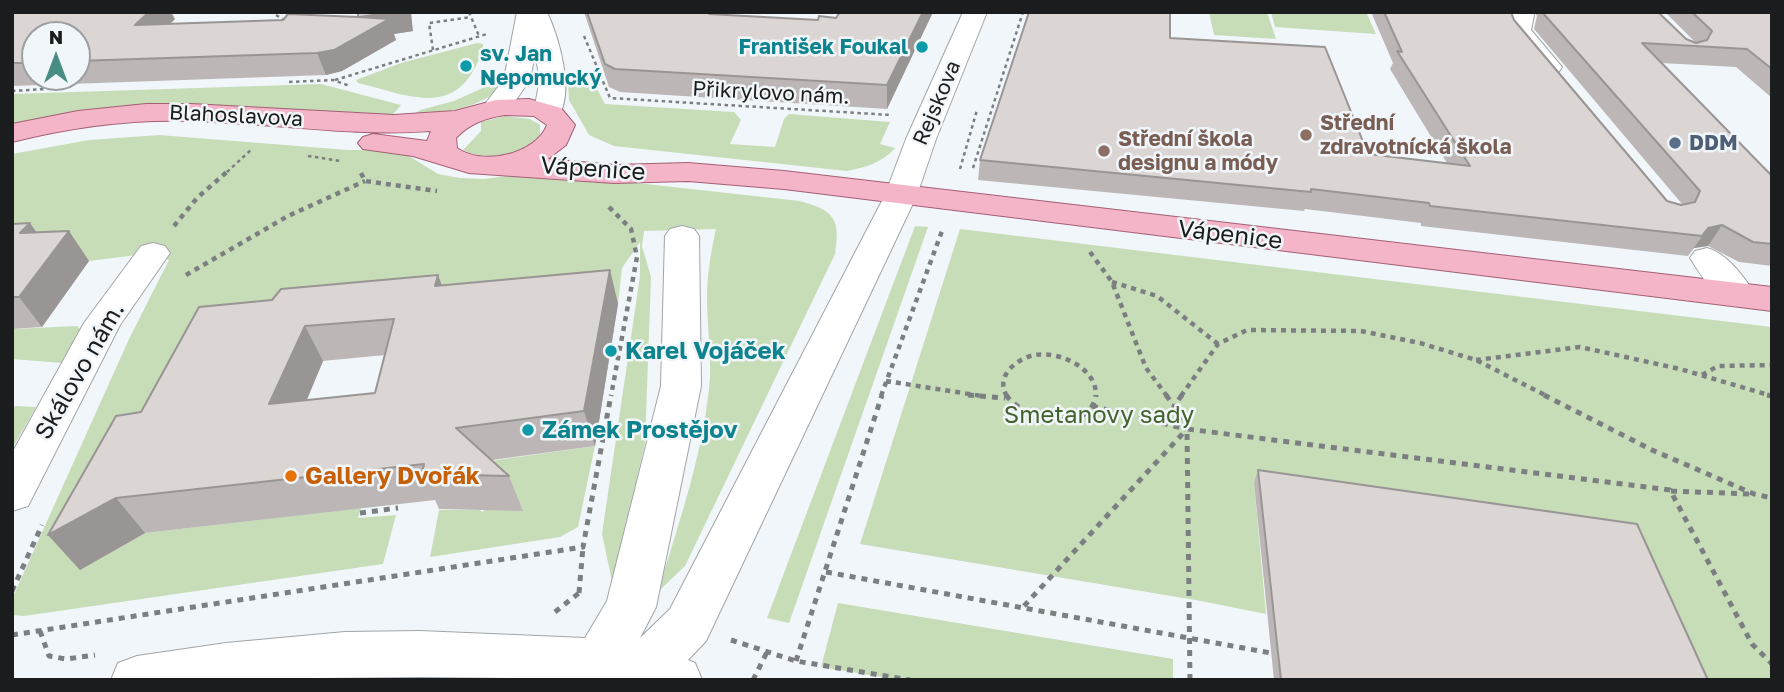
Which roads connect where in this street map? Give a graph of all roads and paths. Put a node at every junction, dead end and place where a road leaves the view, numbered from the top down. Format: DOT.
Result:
graph roads {
  1 [pos="529,12"];
  2 [pos="535,12"];
  3 [pos="975,12"];
  4 [pos="1023,12"];
  5 [pos="1520,12"];
  6 [pos="470,14"];
  7 [pos="276,15"];
  8 [pos="293,25"];
  9 [pos="583,32"];
  10 [pos="495,33"];
  11 [pos="479,36"];
  12 [pos="1005,43"];
  13 [pos="1013,44"];
  14 [pos="1021,45"];
  15 [pos="433,50"];
  16 [pos="333,80"];
  17 [pos="1563,84"];
  18 [pos="496,108"];
  19 [pos="930,117"];
  20 [pos="461,119"];
  21 [pos="555,121"];
  22 [pos="12,133"];
  23 [pos="12,144"];
  24 [pos="242,147"];
  25 [pos="253,149"];
  26 [pos="445,155"];
  27 [pos="305,156"];
  28 [pos="344,161"];
  29 [pos="356,163"];
  30 [pos="499,164"];
  31 [pos="688,173"];
  32 [pos="971,173"];
  33 [pos="365,181"];
  34 [pos="447,192"];
  35 [pos="901,195"];
  36 [pos="598,205"];
  37 [pos="945,223"];
  38 [pos="682,236"];
  39 [pos="1089,248"];
  40 [pos="153,253"];
  41 [pos="1707,258"];
  42 [pos="182,278"];
  43 [pos="1112,282"];
  44 [pos="1737,295"];
  45 [pos="1772,299"];
  46 [pos="1218,344"];
  47 [pos="1476,360"];
  48 [pos="1772,365"];
  49 [pos="1701,376"];
  50 [pos="886,381"];
  51 [pos="1772,396"];
  52 [pos="1006,398"];
  53 [pos="1093,406"];
  54 [pos="1174,406"];
  55 [pos="1187,429"];
  56 [pos="1670,491"];
  57 [pos="12,494"];
  58 [pos="1754,494"];
  59 [pos="1772,498"];
  60 [pos="398,508"];
  61 [pos="360,513"];
  62 [pos="825,572"];
  63 [pos="1024,606"];
  64 [pos="12,635"];
  65 [pos="1189,638"];
  66 [pos="767,652"];
  67 [pos="1271,653"];
  68 [pos="1772,664"];
  69 [pos="637,673"];
  70 [pos="137,680"];
  71 [pos="753,680"];
  72 [pos="911,680"];
  73 [pos="1190,680"];
  1 -- 18 [label="street"];
  2 -- 21 [label="street"];
  3 -- 19 [label="street, Rejskova"];
  4 -- 13 [label="path"];
  5 -- 17 [label="street"];
  6 -- 11 [label="path"];
  6 -- 15 [label="path"];
  7 -- 8 [label="path"];
  9 -- 19 [label="path, Přikrylovo nám."];
  10 -- 11 [label="path"];
  11 -- 15 [label="path"];
  12 -- 13 [label="path"];
  13 -- 14 [label="path"];
  13 -- 32 [label="path"];
  15 -- 16 [label="path"];
  18 -- 20 [label="main road, Blahoslavova"];
  18 -- 21 [label="main road, Blahoslavova"];
  19 -- 35 [label="street, Rejskova"];
  20 -- 22 [label="main road, Blahoslavova"];
  20 -- 26 [label="main road"];
  21 -- 30 [label="main road"];
  21 -- 31 [label="main road, Vápenice"];
  23 -- 26 [label="main road, Blahoslavova"];
  24 -- 25 [label="path"];
  26 -- 30 [label="main road, Blahoslavova"];
  27 -- 28 [label="path"];
  29 -- 33 [label="path"];
  30 -- 31 [label="main road, Vápenice"];
  31 -- 35 [label="main road, Vápenice"];
  33 -- 34 [label="path"];
  33 -- 42 [label="path"];
  35 -- 44 [label="main road, Vápenice"];
  35 -- 69 [label="street, Rejskova"];
  36 -- 64 [label="path"];
  37 -- 50 [label="path"];
  38 -- 69 [label="street"];
  39 -- 43 [label="path"];
  40 -- 57 [label="street, Skálovo nám."];
  41 -- 44 [label="street"];
  43 -- 46 [label="path"];
  43 -- 54 [label="path"];
  44 -- 45 [label="main road, Vápenice"];
  46 -- 47 [label="path"];
  46 -- 54 [label="path"];
  47 -- 49 [label="path"];
  47 -- 58 [label="path"];
  48 -- 49 [label="path"];
  49 -- 51 [label="path"];
  50 -- 52 [label="path"];
  50 -- 62 [label="path"];
  52 -- 53 [label="path"];
  52 -- 53 [label="path"];
  53 -- 55 [label="path"];
  54 -- 55 [label="path"];
  55 -- 56 [label="path"];
  55 -- 63 [label="path"];
  55 -- 65 [label="path"];
  56 -- 58 [label="path"];
  56 -- 68 [label="path"];
  58 -- 59 [label="path"];
  60 -- 61 [label="path"];
  62 -- 63 [label="path"];
  62 -- 72 [label="path"];
  63 -- 65 [label="path"];
  65 -- 67 [label="path"];
  65 -- 73 [label="path"];
  66 -- 71 [label="path"];
  69 -- 70 [label="street"];
}
